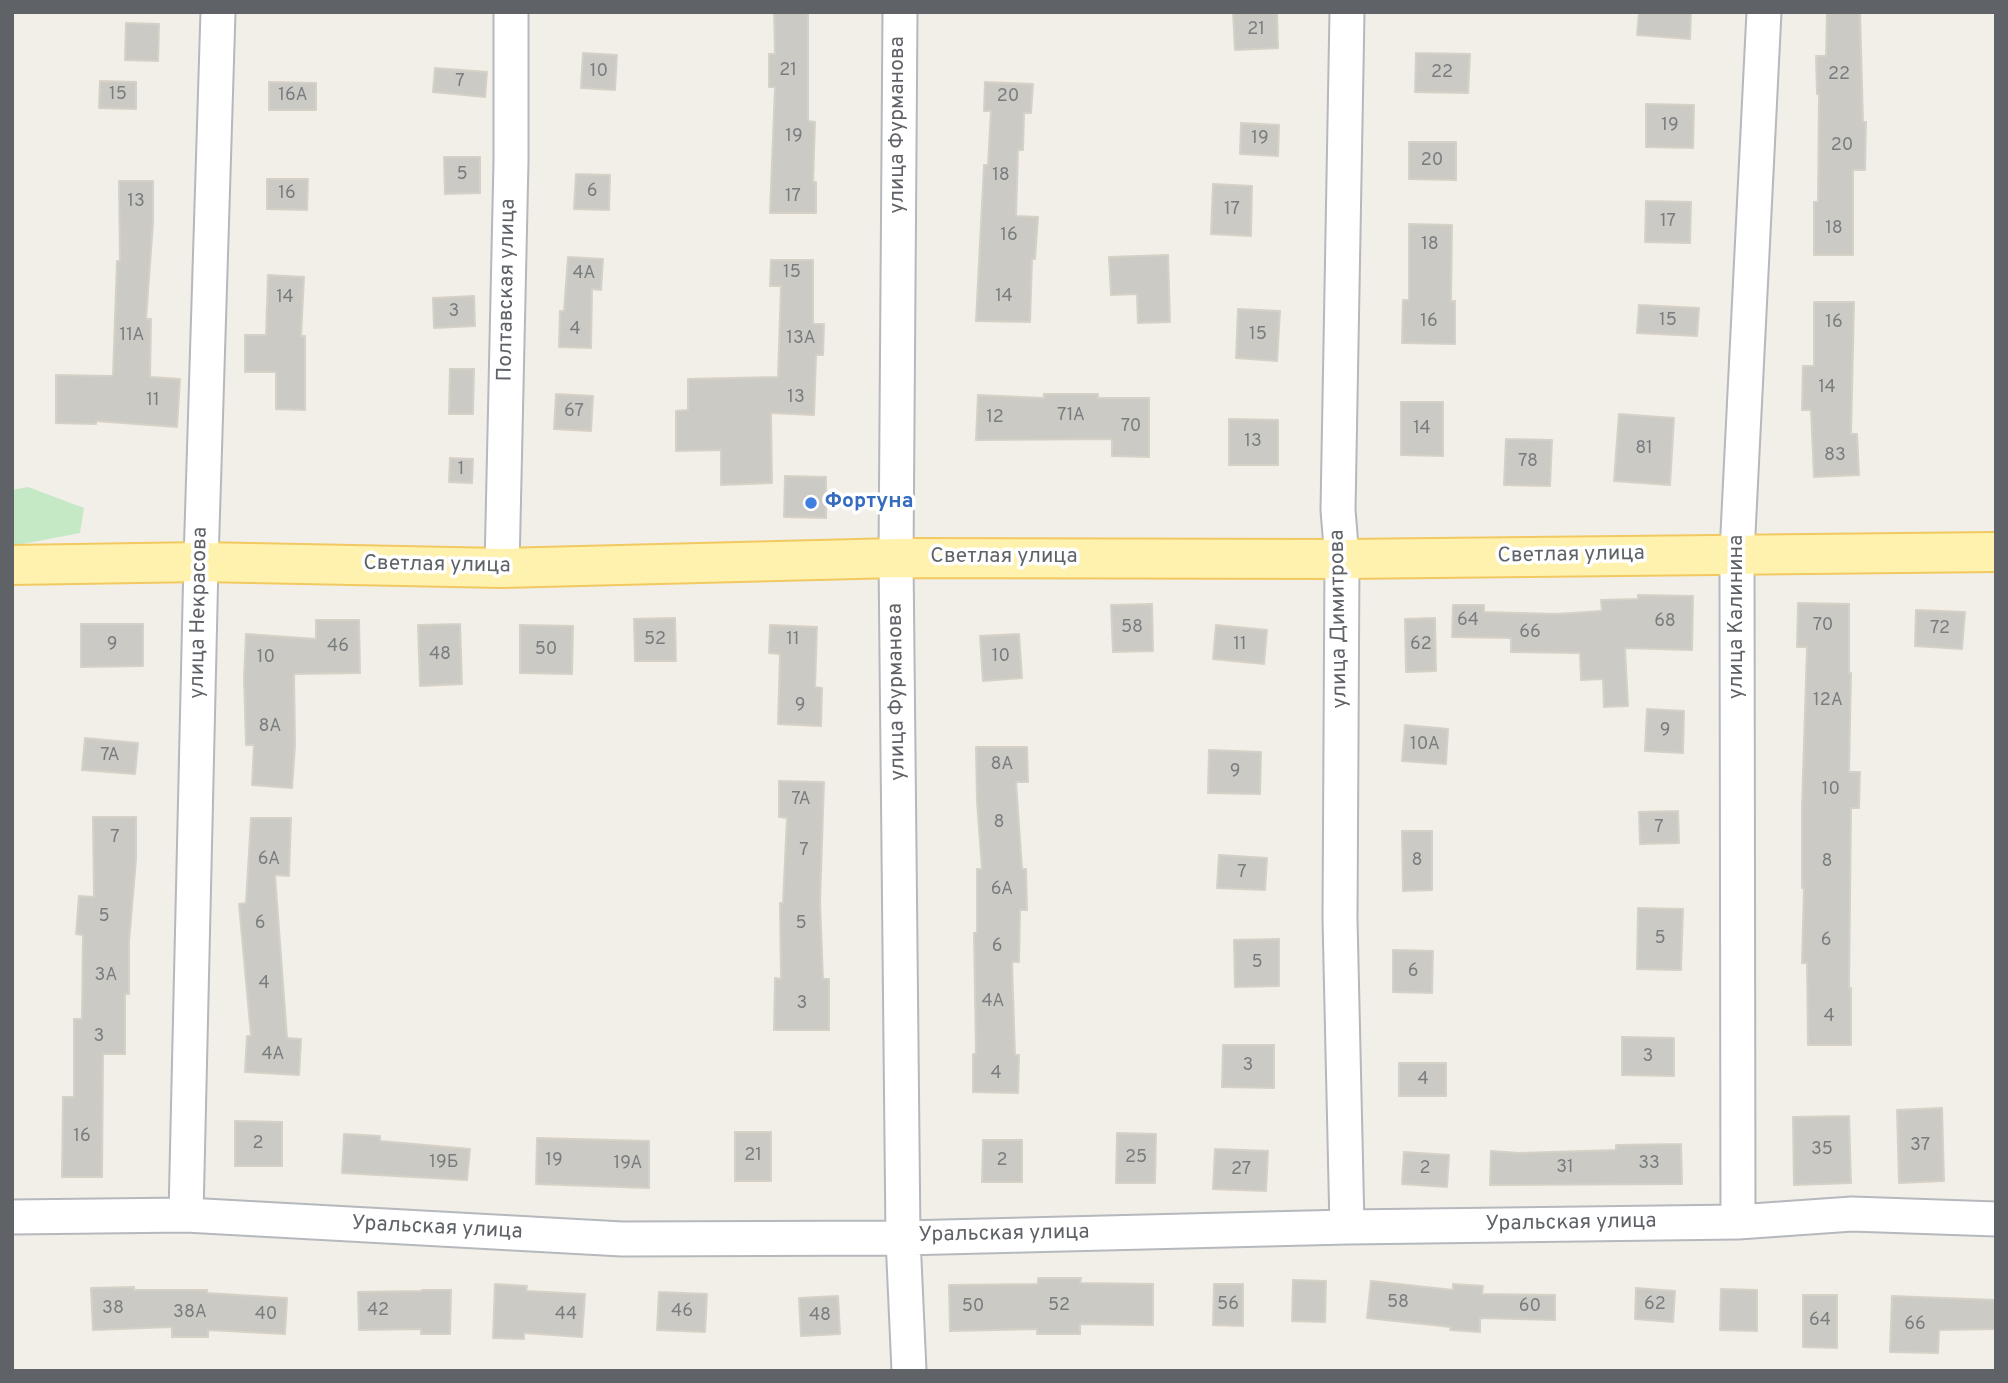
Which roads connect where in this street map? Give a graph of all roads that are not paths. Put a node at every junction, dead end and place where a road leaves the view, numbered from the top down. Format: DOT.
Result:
graph roads {
  1 [pos="218,12"];
  2 [pos="511,12"];
  3 [pos="900,12"];
  4 [pos="1347,12"];
  5 [pos="1764,12"];
  6 [pos="1996,552"];
  7 [pos="1737,553"];
  8 [pos="896,558"];
  9 [pos="1342,559"];
  10 [pos="201,562"];
  11 [pos="12,565"];
  12 [pos="502,568"];
  13 [pos="186,1215"];
  14 [pos="12,1217"];
  15 [pos="1996,1219"];
  16 [pos="1738,1222"];
  17 [pos="1347,1227"];
  18 [pos="903,1238"];
  19 [pos="909,1371"];
  1 -- 10 [label="street, улица Некрасова"];
  2 -- 12 [label="street, Полтавская улица"];
  3 -- 8 [label="street, улица Фурманова"];
  4 -- 9 [label="street, улица Димитрова"];
  5 -- 7 [label="street, улица Калинина"];
  6 -- 7 [label="main road, Светлая улица"];
  7 -- 9 [label="main road, Светлая улица"];
  7 -- 16 [label="street, улица Калинина"];
  8 -- 9 [label="main road, Светлая улица"];
  8 -- 12 [label="main road, Светлая улица"];
  8 -- 18 [label="street, улица Фурманова"];
  9 -- 17 [label="street, улица Димитрова"];
  10 -- 11 [label="main road, Светлая улица"];
  10 -- 12 [label="main road, Светлая улица"];
  10 -- 13 [label="street, улица Некрасова"];
  13 -- 14 [label="street, Уральская улица"];
  13 -- 18 [label="street, Уральская улица"];
  15 -- 16 [label="street, Уральская улица"];
  16 -- 17 [label="street, Уральская улица"];
  17 -- 18 [label="street, Уральская улица"];
  18 -- 19 [label="street, улица Фурманова"];
}
